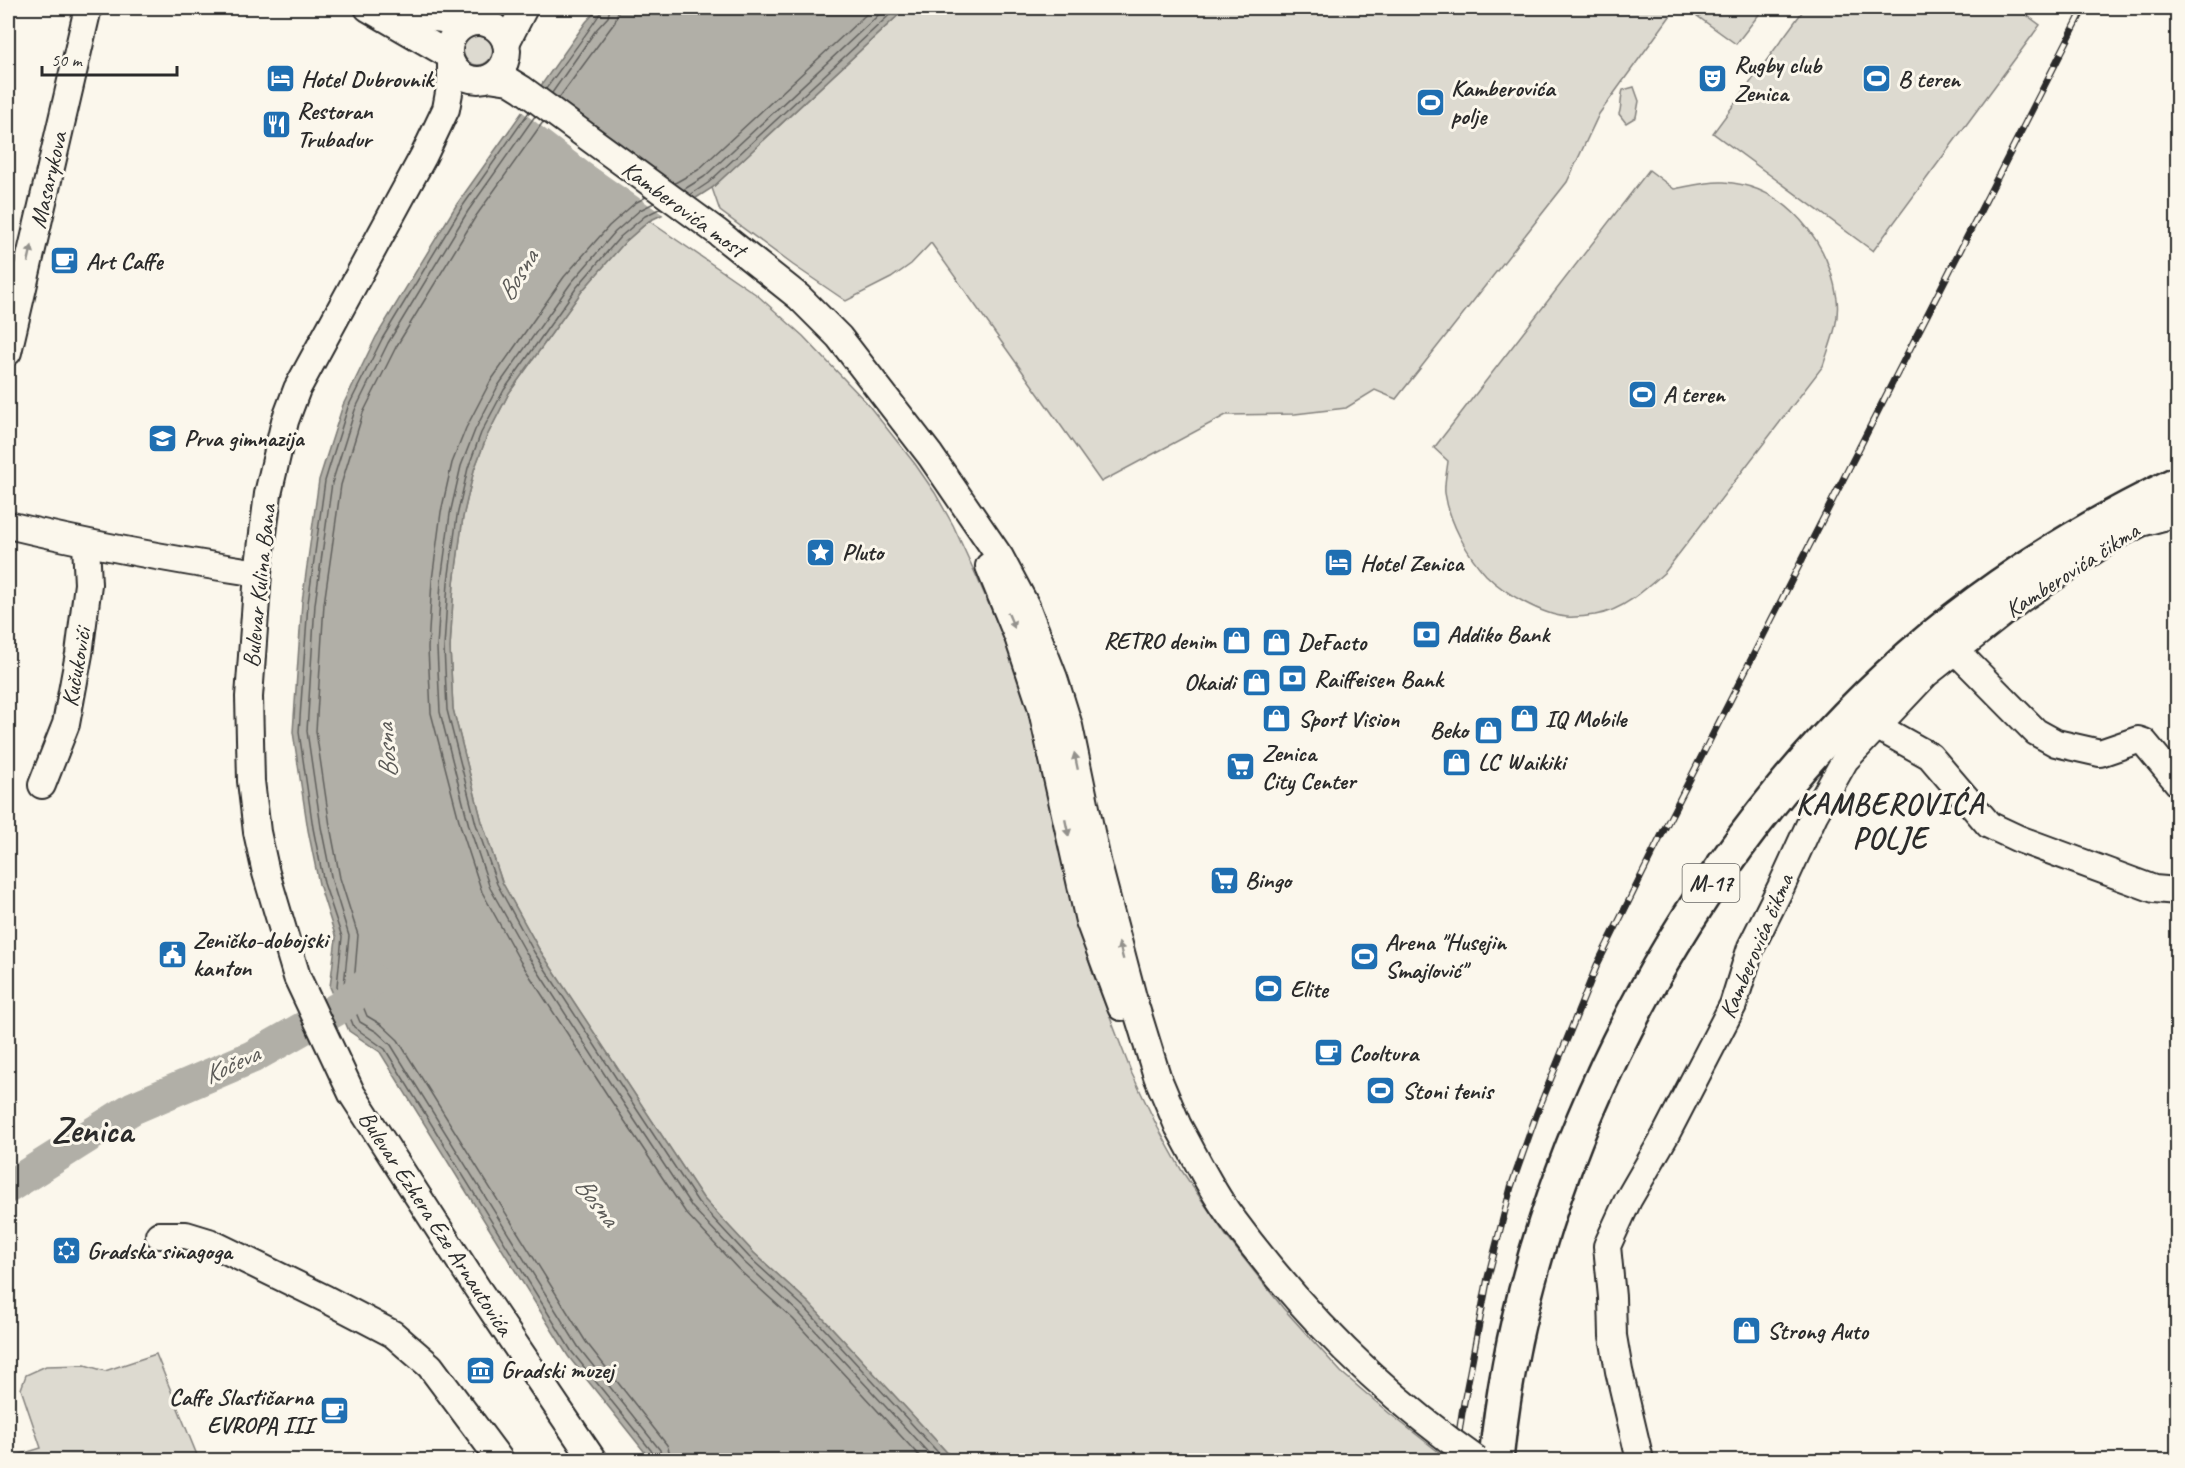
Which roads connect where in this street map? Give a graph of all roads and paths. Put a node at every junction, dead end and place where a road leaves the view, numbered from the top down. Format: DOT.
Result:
graph roads {
  1 [pos="88,8"];
  2 [pos="368,8"];
  3 [pos="387,8"];
  4 [pos="496,8"];
  5 [pos="524,8"];
  6 [pos="471,22"];
  7 [pos="450,59"];
  8 [pos="494,65"];
  9 [pos="424,155"];
  10 [pos="8,352"];
  11 [pos="2178,483"];
  12 [pos="2178,513"];
  13 [pos="11,529"];
  14 [pos="86,544"];
  15 [pos="258,573"];
  16 [pos="1956,651"];
  17 [pos="1878,727"];
  18 [pos="2178,783"];
  19 [pos="42,785"];
  20 [pos="2178,891"];
  21 [pos="326,1042"];
  22 [pos="159,1235"];
  23 [pos="500,1461"];
  24 [pos="593,1461"];
  25 [pos="1477,1461"];
  26 [pos="1496,1461"];
  27 [pos="1640,1461"];
  10 -- 1 [label="street, Masarykova, one-way"];
  2 -- 7 [label="street"];
  3 -- 6 [label="street"];
  4 -- 6 [label="street"];
  5 -- 8 [label="street, Bulevar Kulina Bana"];
  6 -- 7 [label="street"];
  6 -- 8 [label="street"];
  7 -- 8 [label="street"];
  7 -- 9 [label="street, Bulevar Kulina Bana"];
  8 -- 9 [label="street, Bulevar Kulina Bana"];
  8 -- 25 [label="street, Kamberovića most, bridge"];
  9 -- 15 [label="street, Bulevar Kulina Bana"];
  11 -- 26 [label="highway, M-17"];
  12 -- 16 [label="street, Kamberovića čikma"];
  13 -- 14 [label="street"];
  14 -- 15 [label="street"];
  14 -- 19 [label="street, Kučukovići"];
  15 -- 21 [label="street, Bulevar Kulina Bana"];
  16 -- 17 [label="street, Kamberovića čikma"];
  16 -- 18 [label="street"];
  17 -- 20 [label="street"];
  17 -- 27 [label="street, Kamberovića čikma"];
  21 -- 24 [label="street, Bulevar Ezhera Eze Arnautovića"];
  22 -- 23 [label="street"];
}
